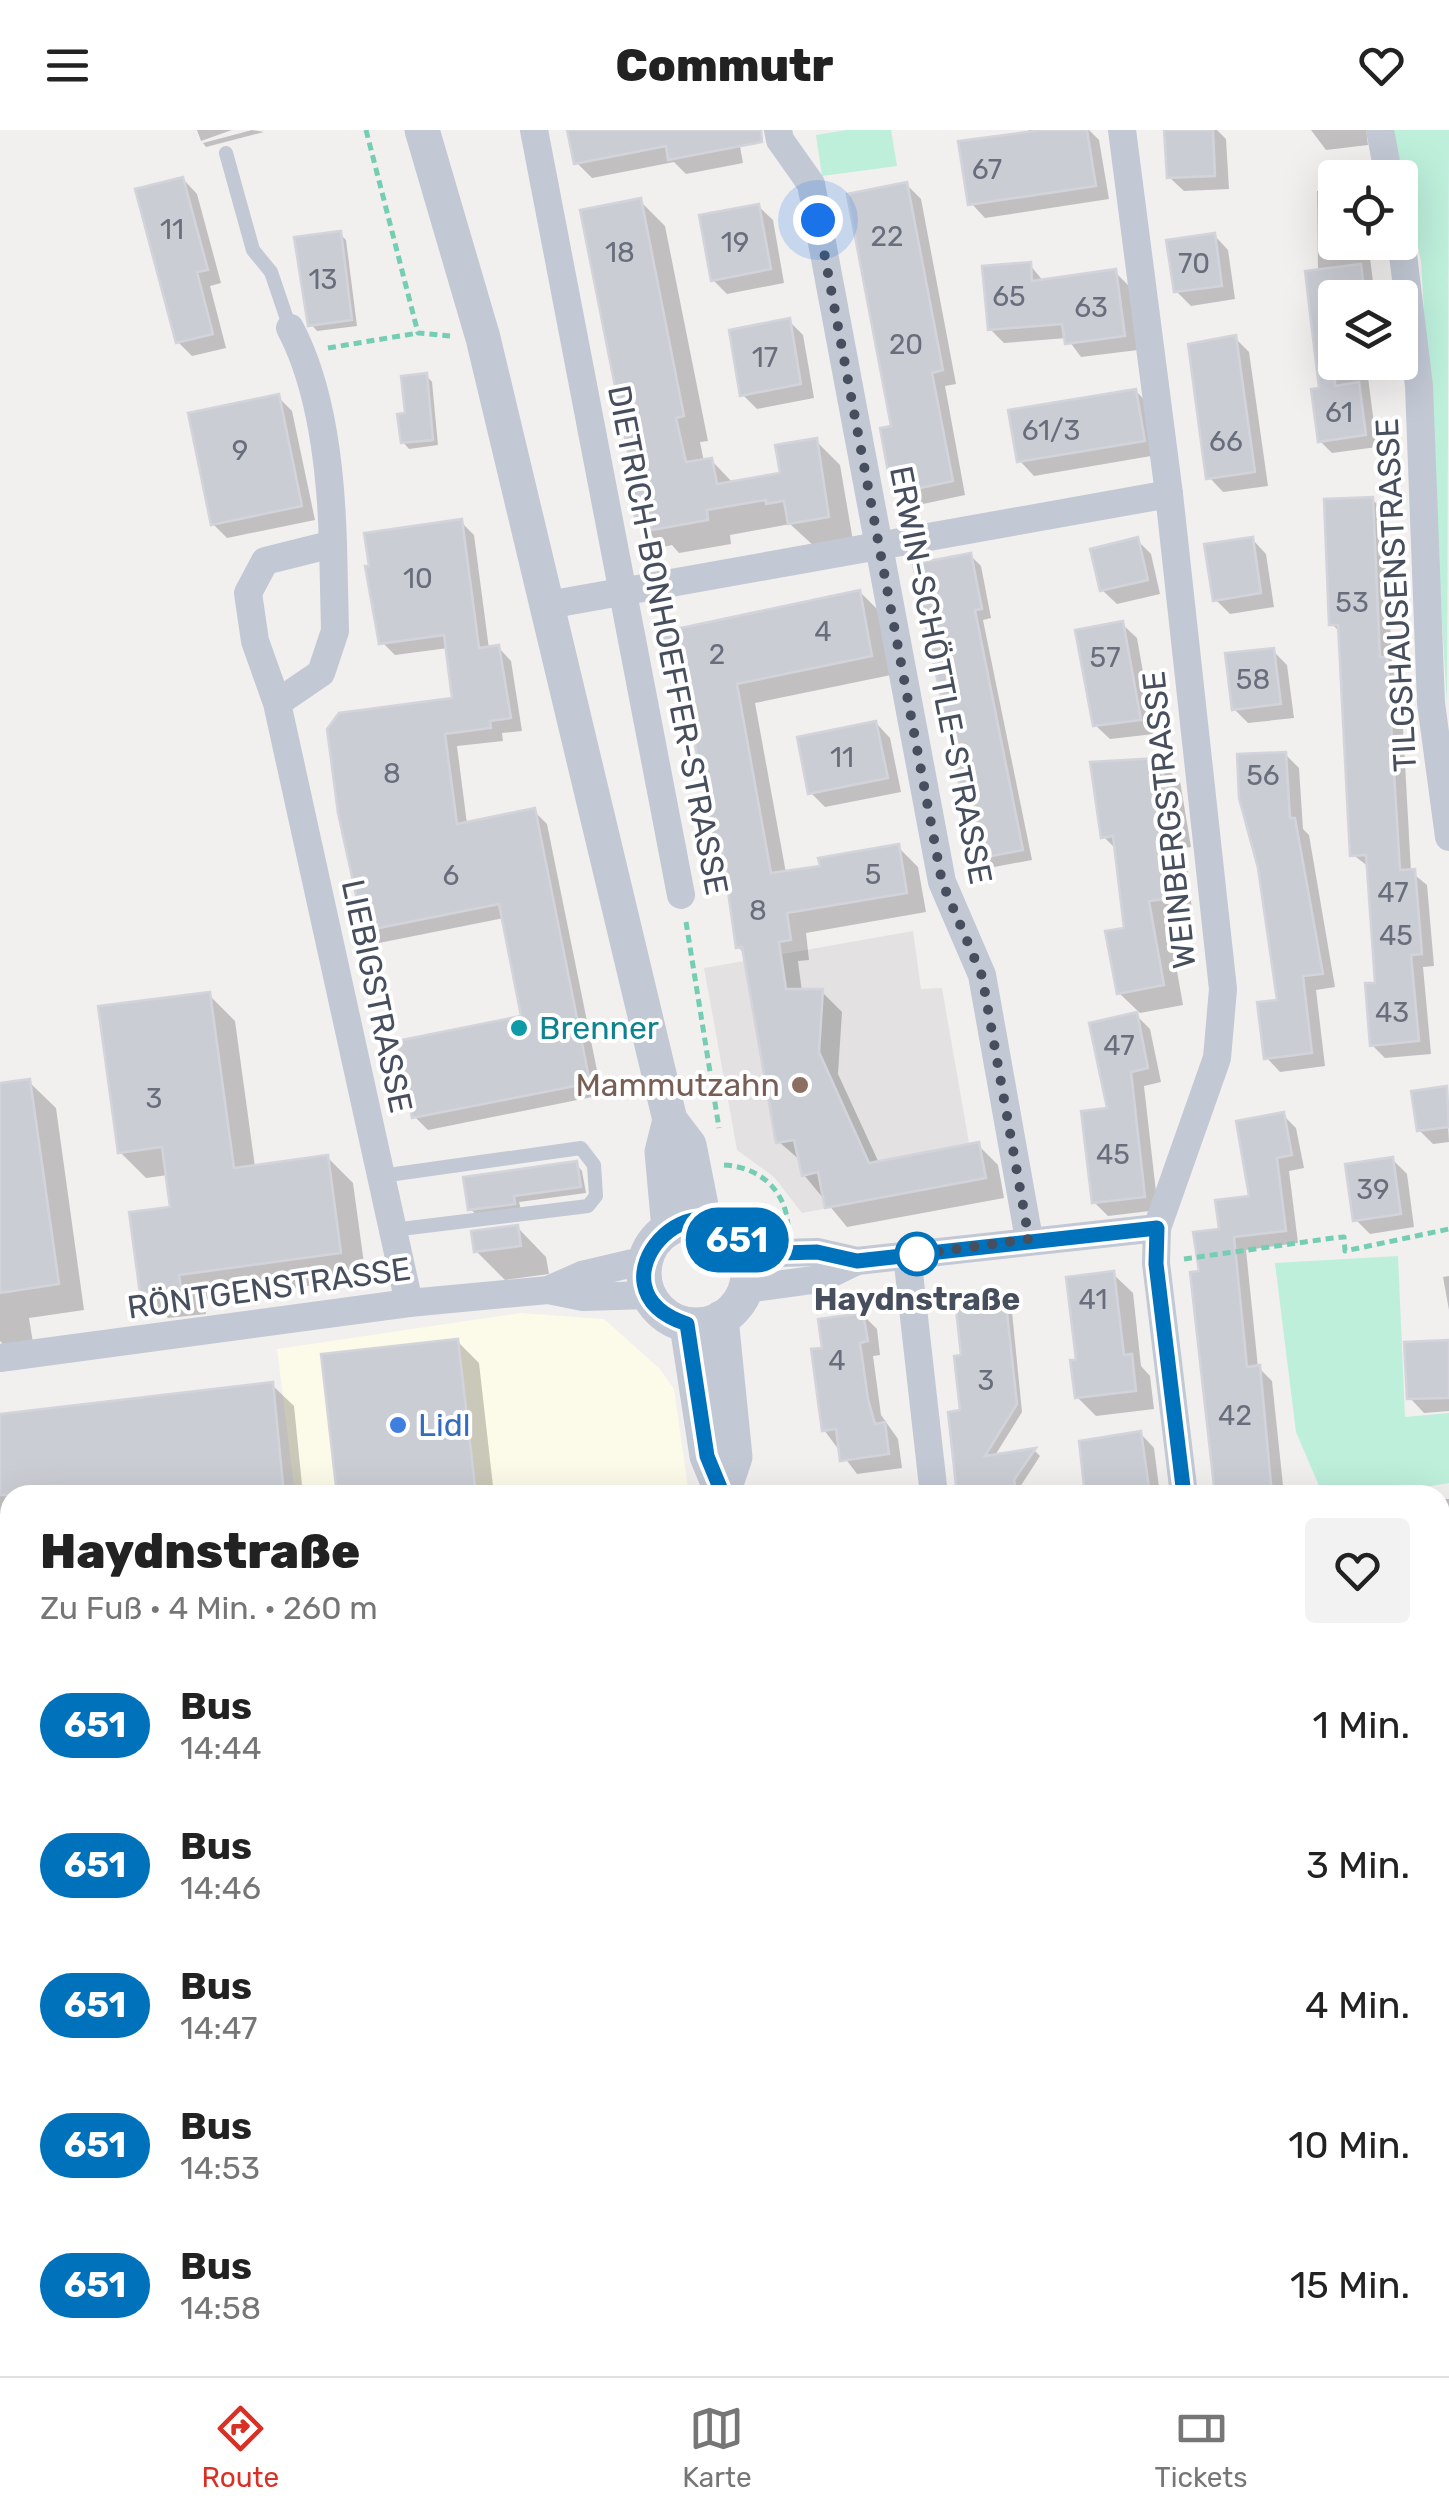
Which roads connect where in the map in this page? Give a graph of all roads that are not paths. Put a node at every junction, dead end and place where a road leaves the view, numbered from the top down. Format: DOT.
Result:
graph roads {
  1 [pos="422,130"];
  2 [pos="534,130"];
  3 [pos="778,130"];
  4 [pos="1122,130"];
  5 [pos="1380,130"];
  6 [pos="226,153"];
  7 [pos="1386,160"];
  8 [pos="1404,260"];
  9 [pos="297,340"];
  10 [pos="1169,494"];
  11 [pos="333,544"];
  12 [pos="878,546"];
  13 [pos="624,592"];
  14 [pos="548,605"];
  15 [pos="277,704"];
  16 [pos="1449,837"];
  17 [pos="681,894"];
  18 [pos="670,1120"];
  19 [pos="380,1176"];
  20 [pos="704,1221"];
  21 [pos="1157,1228"];
  22 [pos="669,1229"];
  23 [pos="393,1230"];
  24 [pos="1029,1239"];
  25 [pos="907,1256"];
  26 [pos="857,1261"];
  27 [pos="745,1272"];
  28 [pos="648,1278"];
  29 [pos="409,1303"];
  30 [pos="704,1321"];
  31 [pos="0,1358"];
  32 [pos="719,1485"];
  33 [pos="933,1485"];
  34 [pos="1183,1485"];
  1 -- 14 [label="street"];
  2 -- 13 [label="street, DIETRICH-BONHOEFFER-STRASSE"];
  3 -- 12 [label="street, ERWIN-SCHÖTTLE-STRASSE"];
  4 -- 10 [label="street, WEINBERGSTRASSE"];
  5 -- 7 [label="street"];
  6 -- 9 [label="lane"];
  8 -- 16 [label="street, TILGSHAUSENSTRASSE"];
  9 -- 11 [label="street"];
  10 -- 12 [label="street"];
  10 -- 21 [label="street, WEINBERGSTRASSE"];
  11 -- 15 [label="street"];
  11 -- 15 [label="street, LIEBIGSTRASSE"];
  12 -- 13 [label="street"];
  12 -- 24 [label="street, ERWIN-SCHÖTTLE-STRASSE"];
  13 -- 14 [label="street"];
  13 -- 17 [label="street, DIETRICH-BONHOEFFER-STRASSE"];
  14 -- 18 [label="street"];
  15 -- 19 [label="street, LIEBIGSTRASSE"];
  18 -- 20 [label="street"];
  18 -- 22 [label="street"];
  19 -- 23 [label="street, LIEBIGSTRASSE"];
  19 -- 23 [label="lane"];
  20 -- 22 [label="street"];
  20 -- 27 [label="street"];
  21 -- 24 [label="street"];
  21 -- 34 [label="street, WEINBERGSTRASSE"];
  22 -- 28 [label="street"];
  23 -- 29 [label="street, LIEBIGSTRASSE"];
  24 -- 25 [label="street"];
  25 -- 26 [label="street"];
  25 -- 33 [label="street"];
  26 -- 27 [label="street"];
  26 -- 27 [label="street"];
  27 -- 30 [label="street"];
  28 -- 29 [label="street, RÖNTGENSTRASSE"];
  28 -- 30 [label="street"];
  29 -- 31 [label="street, RÖNTGENSTRASSE"];
  30 -- 32 [label="street"];
}
